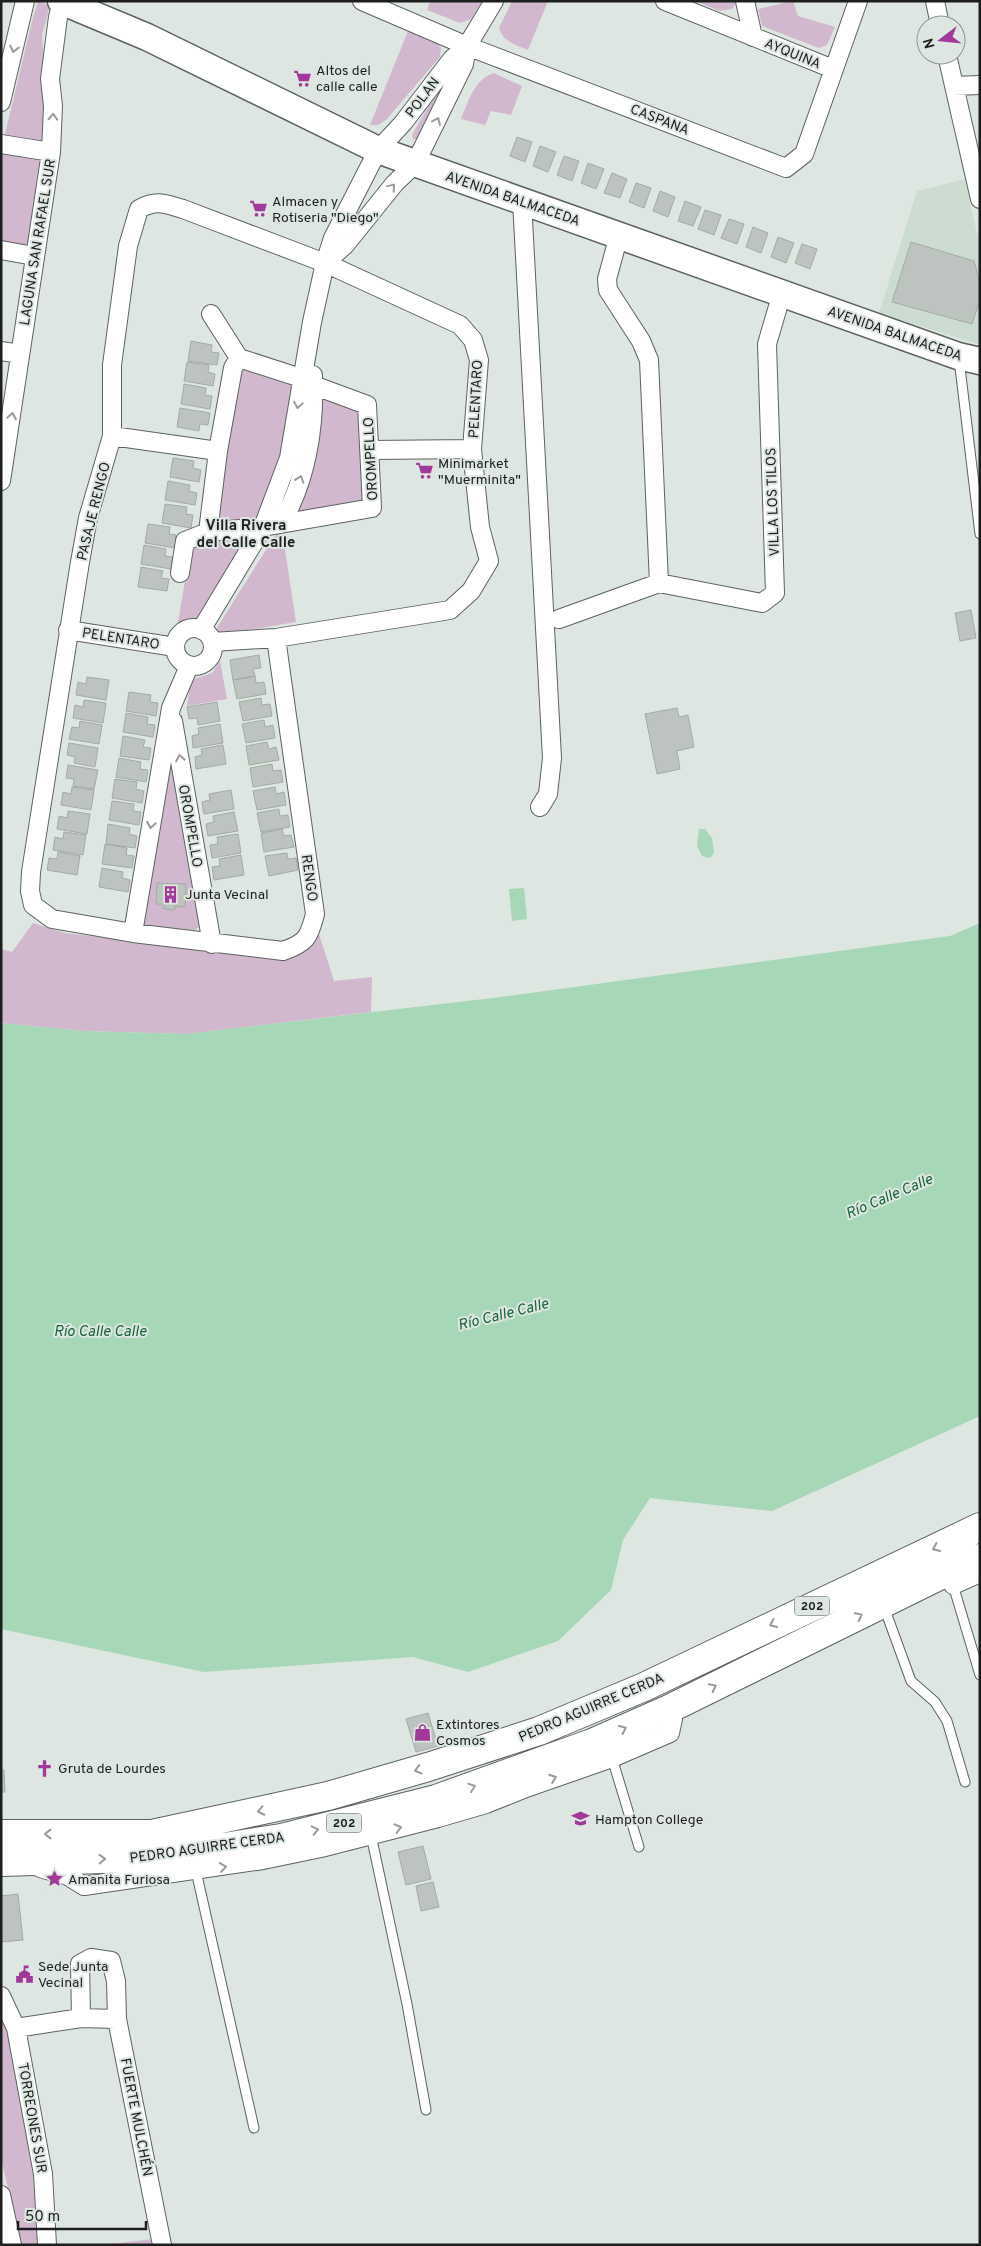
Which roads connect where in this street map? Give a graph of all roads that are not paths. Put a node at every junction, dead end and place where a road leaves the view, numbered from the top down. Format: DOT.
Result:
graph roads {
  1 [pos="25,1"];
  2 [pos="362,1"];
  3 [pos="494,1"];
  4 [pos="665,1"];
  5 [pos="745,1"];
  6 [pos="858,1"];
  7 [pos="935,1"];
  8 [pos="61,2"];
  9 [pos="938,15"];
  10 [pos="753,37"];
  11 [pos="468,46"];
  12 [pos="949,65"];
  13 [pos="834,69"];
  14 [pos="980,85"];
  15 [pos="954,86"];
  16 [pos="1,102"];
  17 [pos="1,144"];
  18 [pos="378,150"];
  19 [pos="51,152"];
  20 [pos="415,164"];
  21 [pos="978,188"];
  22 [pos="522,201"];
  23 [pos="619,235"];
  24 [pos="1,250"];
  25 [pos="34,256"];
  26 [pos="325,263"];
  27 [pos="782,293"];
  28 [pos="211,314"];
  29 [pos="1,351"];
  30 [pos="20,354"];
  31 [pos="239,358"];
  32 [pos="969,359"];
  33 [pos="308,382"];
  34 [pos="112,436"];
  35 [pos="4,449"];
  36 [pos="472,449"];
  37 [pos="370,450"];
  38 [pos="218,451"];
  39 [pos="1,482"];
  40 [pos="281,524"];
  41 [pos="263,527"];
  42 [pos="208,532"];
  43 [pos="980,534"];
  44 [pos="180,573"];
  45 [pos="659,583"];
  46 [pos="559,619"];
  47 [pos="68,630"];
  48 [pos="206,636"];
  49 [pos="276,638"];
  50 [pos="175,647"];
  51 [pos="189,666"];
  52 [pos="171,708"];
  53 [pos="540,807"];
  54 [pos="132,933"];
  55 [pos="212,944"];
  56 [pos="980,1527"];
  57 [pos="980,1558"];
  58 [pos="980,1573"];
  59 [pos="950,1578"];
  60 [pos="884,1604"];
  61 [pos="980,1675"];
  62 [pos="669,1709"];
  63 [pos="612,1758"];
  64 [pos="965,1782"];
  65 [pos="1,1834"];
  66 [pos="370,1835"];
  67 [pos="638,1847"];
  68 [pos="12,1862"];
  69 [pos="196,1871"];
  70 [pos="1,1996"];
  71 [pos="81,2018"];
  72 [pos="117,2019"];
  73 [pos="16,2028"];
  74 [pos="426,2110"];
  75 [pos="254,2128"];
  76 [pos="2,2201"];
  77 [pos="12,2245"];
  78 [pos="47,2245"];
  79 [pos="162,2245"];
  1 -- 16 [label="street, one-way"];
  2 -- 11 [label="street, CASPANA"];
  3 -- 11 [label="street, POLAN"];
  4 -- 10 [label="street, AYQUINA"];
  5 -- 10 [label="street, AYQUINA"];
  6 -- 13 [label="street, CASPANA"];
  7 -- 9 [label="street"];
  8 -- 18 [label="main road, AVENIDA BALMACEDA"];
  19 -- 8 [label="street, LAGUNA SAN RAFAEL SUR, one-way"];
  10 -- 13 [label="street, AYQUINA"];
  11 -- 13 [label="street, CASPANA"];
  11 -- 18 [label="street, POLAN"];
  20 -- 11 [label="street, POLAN, one-way"];
  12 -- 15 [label="street"];
  14 -- 15 [label="street"];
  15 -- 21 [label="street"];
  17 -- 19 [label="street"];
  18 -- 20 [label="main road, AVENIDA BALMACEDA"];
  18 -- 26 [label="street"];
  19 -- 25 [label="street, LAGUNA SAN RAFAEL SUR"];
  20 -- 22 [label="main road, AVENIDA BALMACEDA"];
  26 -- 20 [label="street, one-way"];
  22 -- 23 [label="main road, AVENIDA BALMACEDA"];
  22 -- 53 [label="street"];
  23 -- 27 [label="main road, AVENIDA BALMACEDA"];
  23 -- 45 [label="street"];
  24 -- 25 [label="street"];
  25 -- 30 [label="street, LAGUNA SAN RAFAEL SUR"];
  26 -- 33 [label="street"];
  26 -- 34 [label="street, PASAJE RENGO"];
  26 -- 36 [label="street, PELENTARO"];
  27 -- 32 [label="main road, AVENIDA BALMACEDA"];
  27 -- 45 [label="street, VILLA LOS TILOS"];
  28 -- 31 [label="street"];
  29 -- 30 [label="street"];
  35 -- 30 [label="street, LAGUNA SAN RAFAEL SUR, one-way"];
  31 -- 33 [label="street"];
  31 -- 38 [label="street"];
  32 -- 43 [label="lane"];
  33 -- 37 [label="street, OROMPELLO"];
  40 -- 33 [label="street, one-way"];
  33 -- 41 [label="street, one-way"];
  34 -- 38 [label="street"];
  34 -- 47 [label="street, PASAJE RENGO"];
  35 -- 39 [label="street, LAGUNA SAN RAFAEL SUR"];
  36 -- 37 [label="street"];
  36 -- 49 [label="street, PELENTARO"];
  37 -- 40 [label="street, OROMPELLO"];
  38 -- 42 [label="street"];
  40 -- 41 [label="street, OROMPELLO"];
  41 -- 42 [label="street, OROMPELLO"];
  41 -- 48 [label="street"];
  42 -- 44 [label="street"];
  45 -- 46 [label="street"];
  47 -- 50 [label="street, PELENTARO"];
  47 -- 54 [label="street, PASAJE RENGO"];
  48 -- 49 [label="street, PELENTARO"];
  48 -- 50 [label="street"];
  48 -- 51 [label="street"];
  49 -- 55 [label="street, RENGO"];
  50 -- 51 [label="street"];
  51 -- 52 [label="street, OROMPELLO"];
  52 -- 54 [label="street, OROMPELLO, one-way"];
  55 -- 52 [label="street, OROMPELLO, one-way"];
  54 -- 55 [label="street, RENGO"];
  56 -- 65 [label="highway, PEDRO AGUIRRE CERDA / 202, one-way"];
  57 -- 59 [label="highway, PEDRO AGUIRRE CERDA / 202"];
  58 -- 59 [label="street"];
  59 -- 60 [label="highway, PEDRO AGUIRRE CERDA / 202"];
  59 -- 61 [label="lane"];
  62 -- 60 [label="highway, PEDRO AGUIRRE CERDA / 202, one-way"];
  60 -- 64 [label="lane"];
  62 -- 63 [label="street, PEDRO AGUIRRE CERDA"];
  68 -- 62 [label="highway, PEDRO AGUIRRE CERDA / 202, one-way"];
  66 -- 63 [label="street, PEDRO AGUIRRE CERDA, one-way"];
  63 -- 67 [label="lane"];
  69 -- 66 [label="street, PEDRO AGUIRRE CERDA, one-way"];
  66 -- 74 [label="lane"];
  68 -- 69 [label="street, PEDRO AGUIRRE CERDA"];
  69 -- 75 [label="lane"];
  70 -- 73 [label="street, TORREONES SUR"];
  71 -- 72 [label="street"];
  71 -- 72 [label="street, FUERTE MULCHÉN"];
  71 -- 73 [label="street"];
  72 -- 79 [label="street, FUERTE MULCHÉN"];
  73 -- 78 [label="street, TORREONES SUR"];
  76 -- 77 [label="street"];
}
